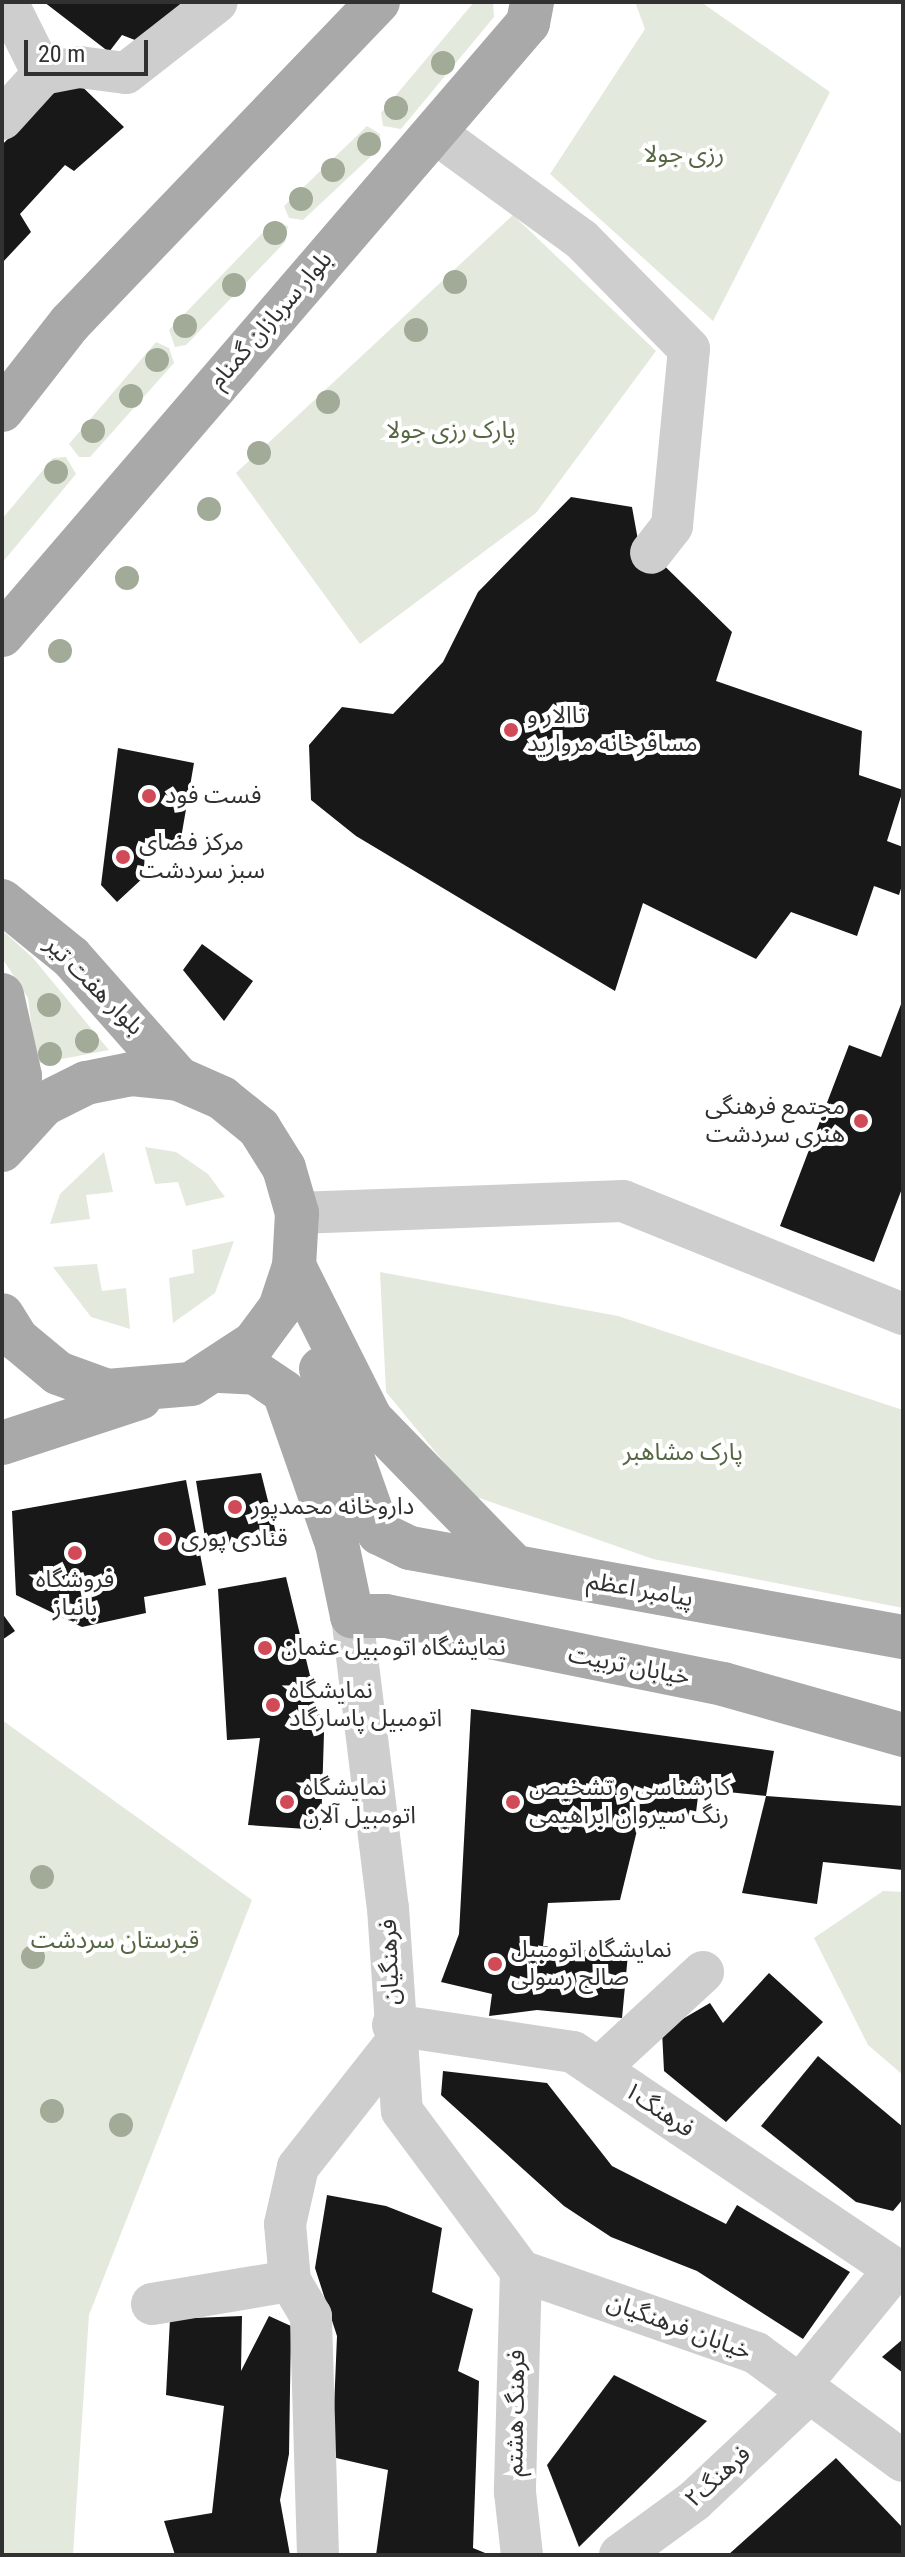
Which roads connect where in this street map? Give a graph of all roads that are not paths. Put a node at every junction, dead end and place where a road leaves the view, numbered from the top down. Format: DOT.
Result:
graph roads {
  1 [pos="7,2"];
  2 [pos="217,2"];
  3 [pos="378,2"];
  4 [pos="532,2"];
  5 [pos="43,74"];
  6 [pos="2,119"];
  7 [pos="434,132"];
  8 [pos="2,410"];
  9 [pos="651,553"];
  10 [pos="2,635"];
  11 [pos="2,901"];
  12 [pos="2,995"];
  13 [pos="179,1079"];
  14 [pos="6,1143"];
  15 [pos="297,1213"];
  16 [pos="294,1266"];
  17 [pos="903,1314"];
  18 [pos="2,1315"];
  19 [pos="220,1371"];
  20 [pos="158,1392"];
  21 [pos="2,1443"];
  22 [pos="394,1540"];
  23 [pos="337,1544"];
  24 [pos="515,1567"];
  25 [pos="369,1616"];
  26 [pos="903,1637"];
  27 [pos="903,1735"];
  28 [pos="703,1972"];
  29 [pos="395,2033"];
  30 [pos="598,2069"];
  31 [pos="895,2269"];
  32 [pos="521,2271"];
  33 [pos="290,2281"];
  34 [pos="152,2304"];
  35 [pos="805,2389"];
  36 [pos="903,2461"];
  37 [pos="318,2555"];
  38 [pos="522,2555"];
  39 [pos="620,2555"];
  1 -- 5 [label="street"];
  2 -- 5 [label="street"];
  3 -- 8 [label="main road"];
  4 -- 7 [label="main road, بلوار سربازان گمنام"];
  5 -- 6 [label="street"];
  7 -- 9 [label="street"];
  7 -- 10 [label="main road, بلوار سربازان گمنام"];
  11 -- 13 [label="main road, بلوار هفت تیر"];
  12 -- 14 [label="main road"];
  13 -- 14 [label="main road"];
  13 -- 15 [label="main road"];
  15 -- 16 [label="main road"];
  15 -- 17 [label="street"];
  16 -- 19 [label="main road"];
  16 -- 22 [label="main road"];
  16 -- 24 [label="main road"];
  18 -- 20 [label="main road"];
  19 -- 20 [label="main road"];
  19 -- 23 [label="main road"];
  20 -- 21 [label="main road"];
  22 -- 23 [label="main road"];
  22 -- 24 [label="main road, پیامبر اعظم"];
  22 -- 25 [label="main road"];
  23 -- 25 [label="main road"];
  24 -- 26 [label="main road, پیامبر اعظم"];
  25 -- 27 [label="main road, خیابان تربیت"];
  25 -- 29 [label="street, فرهنگیان"];
  28 -- 30 [label="street"];
  29 -- 30 [label="street, فرهنگ۱"];
  29 -- 32 [label="street, فرهنگیان"];
  29 -- 33 [label="street"];
  30 -- 31 [label="street, فرهنگ۱"];
  31 -- 35 [label="street, فرهنگ۲"];
  32 -- 35 [label="street, خیابان فرهنگیان"];
  32 -- 38 [label="street, فرهنگ هشتم"];
  33 -- 34 [label="street"];
  33 -- 37 [label="street"];
  35 -- 36 [label="street, خیابان فرهنگیان"];
  35 -- 39 [label="street, فرهنگ۲"];
}
